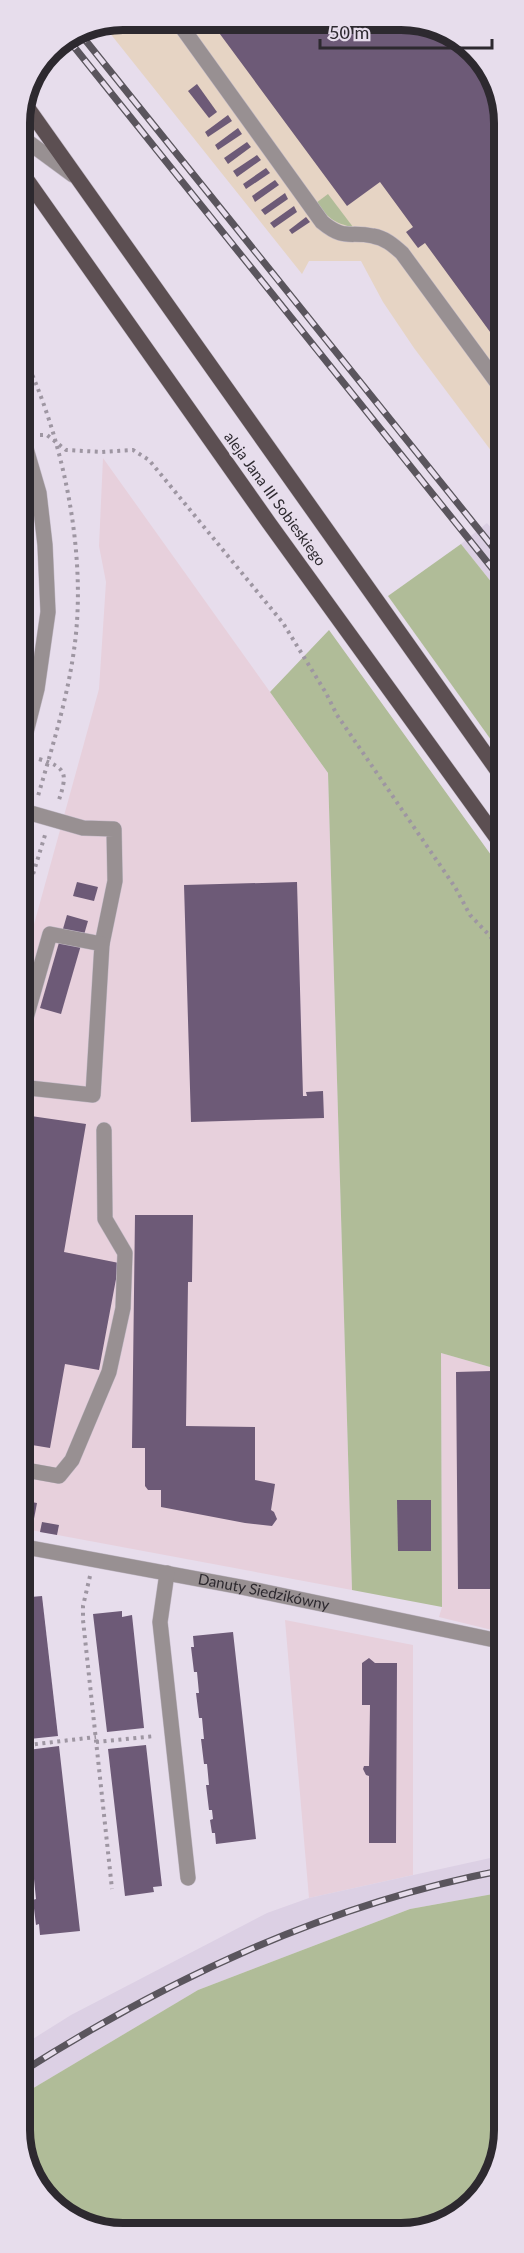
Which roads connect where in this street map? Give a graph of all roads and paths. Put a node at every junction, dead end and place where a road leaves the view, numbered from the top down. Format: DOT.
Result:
graph roads {
  1 [pos="184,30"];
  2 [pos="31,112"];
  3 [pos="30,143"];
  4 [pos="76,176"];
  5 [pos="30,184"];
  6 [pos="494,378"];
  7 [pos="37,435"];
  8 [pos="30,462"];
  9 [pos="30,717"];
  10 [pos="494,766"];
  11 [pos="30,813"];
  12 [pos="494,834"];
  13 [pos="494,943"];
  14 [pos="102,944"];
  15 [pos="30,1004"];
  16 [pos="30,1088"];
  17 [pos="104,1130"];
  18 [pos="30,1472"];
  19 [pos="30,1548"];
  20 [pos="91,1572"];
  21 [pos="167,1573"];
  22 [pos="494,1640"];
  23 [pos="172,1734"];
  24 [pos="96,1740"];
  25 [pos="30,1745"];
  26 [pos="188,1878"];
  27 [pos="112,1889"];
  1 -- 6 [label="street"];
  2 -- 4 [label="main road, aleja Jana III Sobieskiego"];
  3 -- 4 [label="street"];
  4 -- 10 [label="main road, aleja Jana III Sobieskiego"];
  5 -- 12 [label="main road, aleja Jana III Sobieskiego"];
  7 -- 13 [label="path"];
  8 -- 9 [label="street"];
  11 -- 14 [label="street"];
  14 -- 15 [label="street"];
  14 -- 16 [label="street"];
  17 -- 18 [label="street"];
  19 -- 21 [label="street, Danuty Siedzikówny"];
  20 -- 24 [label="path"];
  21 -- 22 [label="street, Danuty Siedzikówny"];
  21 -- 23 [label="street"];
  23 -- 24 [label="path"];
  23 -- 26 [label="street"];
  24 -- 25 [label="path"];
  24 -- 27 [label="path"];
}
